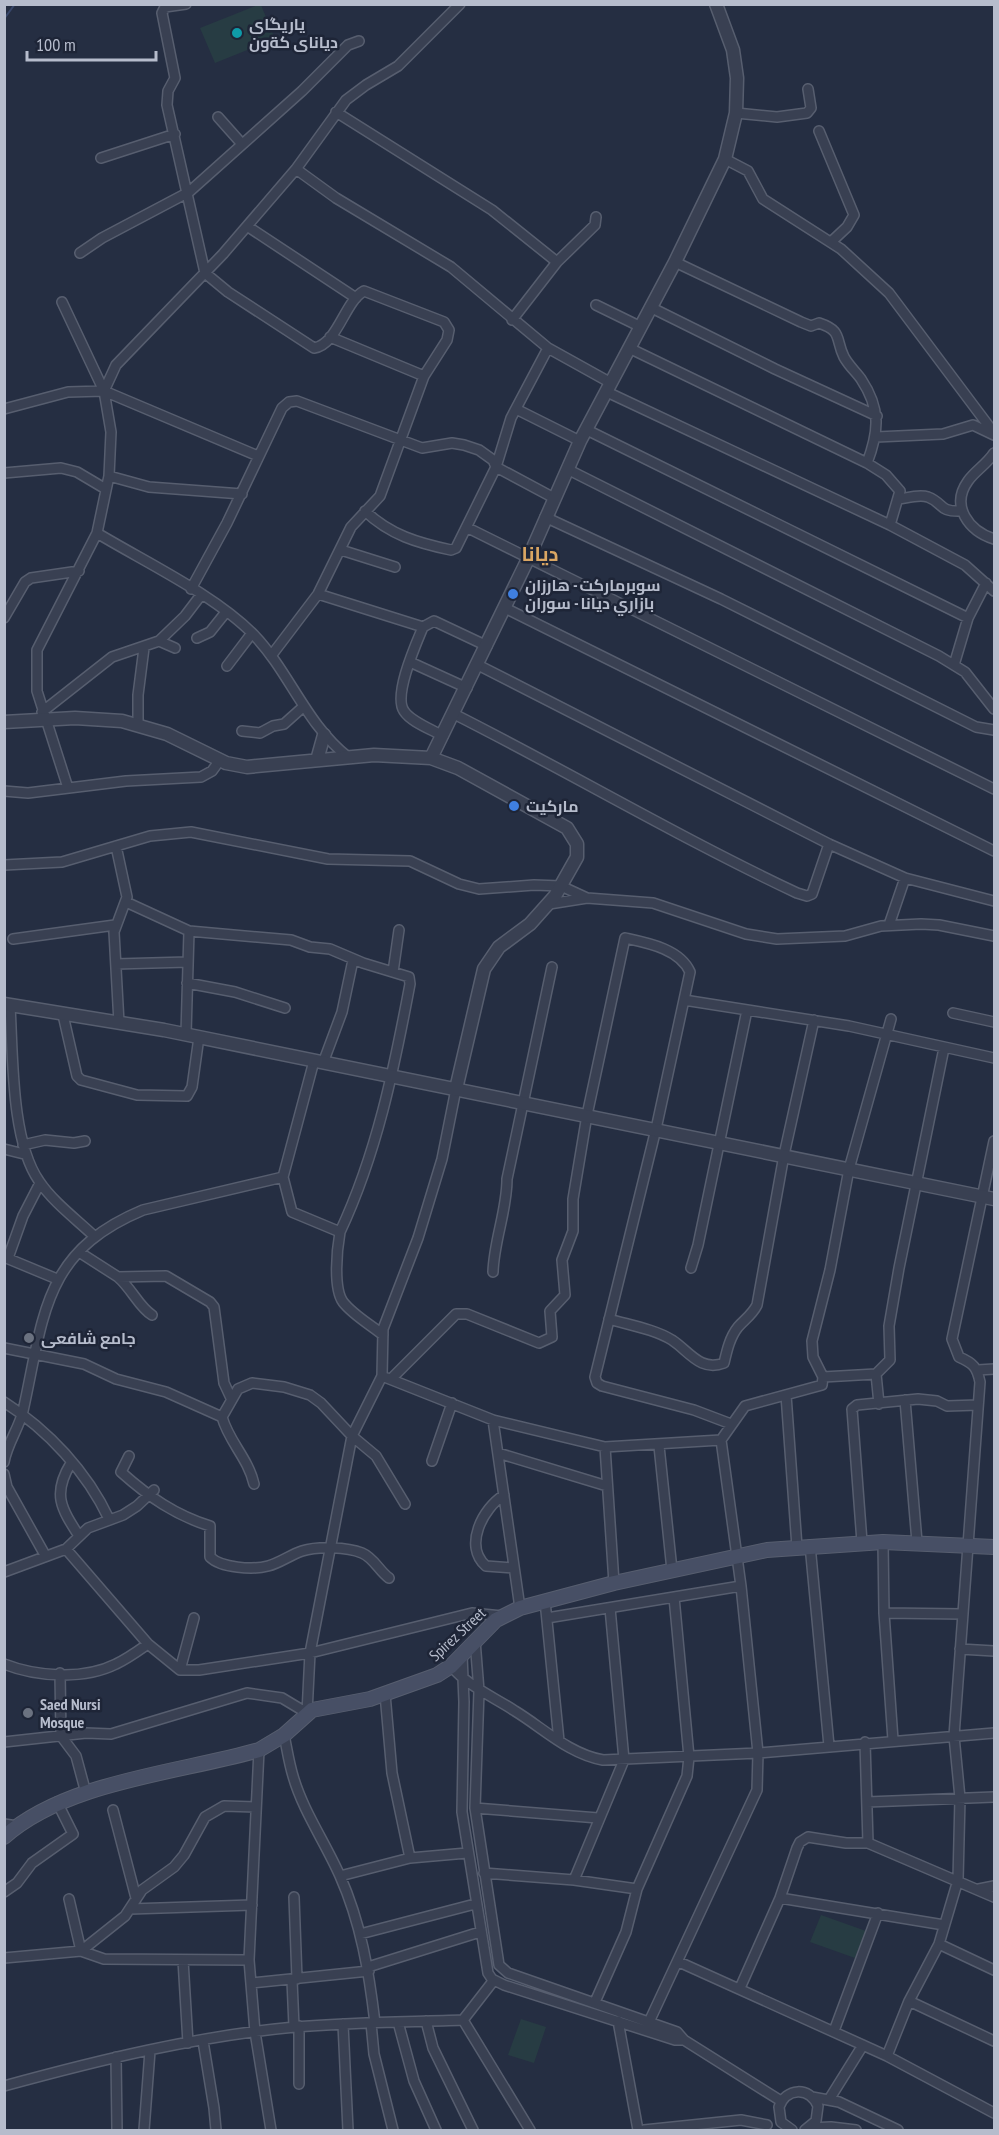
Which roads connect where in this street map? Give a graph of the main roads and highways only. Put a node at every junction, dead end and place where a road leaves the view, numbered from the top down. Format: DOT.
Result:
graph roads {
  1 [pos="994,1547"];
  2 [pos="10,1825"];
  3 [pos="4,1837"];
  1 -- 2 [label="main road, Spirez Street"];
  2 -- 3 [label="main road, Spirez Street"];
}
